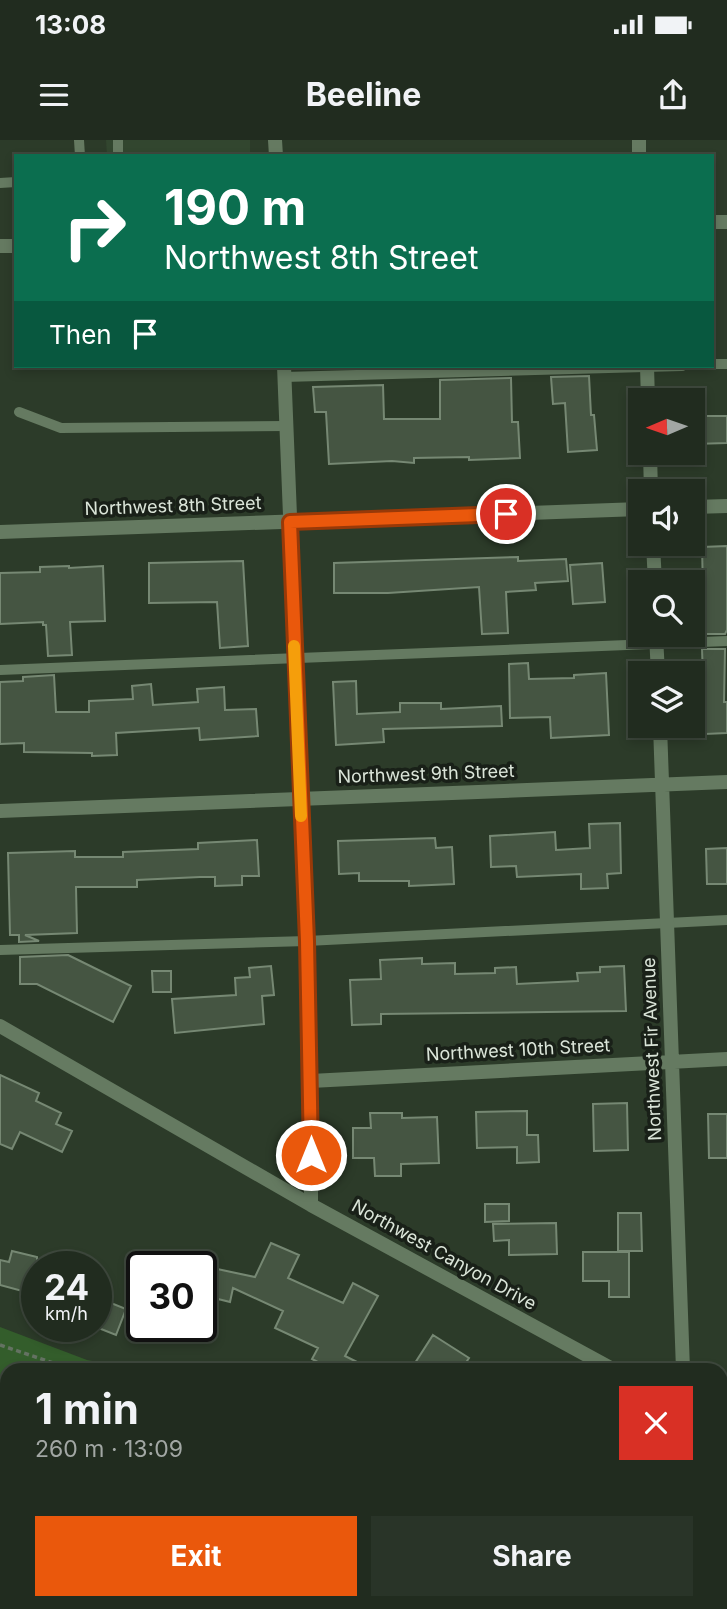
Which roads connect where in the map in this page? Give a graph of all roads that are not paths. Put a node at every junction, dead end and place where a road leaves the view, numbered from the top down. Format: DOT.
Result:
graph roads {
  1 [pos="574,368"];
  2 [pos="647,368"];
  3 [pos="284,372"];
  4 [pos="648,388"];
  5 [pos="19,412"];
  6 [pos="286,426"];
  7 [pos="727,506"];
  8 [pos="705,507"];
  9 [pos="628,509"];
  10 [pos="290,522"];
  11 [pos="0,532"];
  12 [pos="628,641"];
  13 [pos="705,641"];
  14 [pos="727,641"];
  15 [pos="295,657"];
  16 [pos="0,670"];
  17 [pos="660,738"];
  18 [pos="727,782"];
  19 [pos="662,784"];
  20 [pos="300,799"];
  21 [pos="0,811"];
  22 [pos="727,920"];
  23 [pos="667,923"];
  24 [pos="307,941"];
  25 [pos="0,950"];
  26 [pos="0,1026"];
  27 [pos="727,1059"];
  28 [pos="671,1061"];
  29 [pos="311,1081"];
  30 [pos="311,1205"];
  31 [pos="601,1363"];
  32 [pos="683,1363"];
  1 -- 3 [label="lane"];
  2 -- 4 [label="street"];
  3 -- 6 [label="street"];
  5 -- 6 [label="lane"];
  6 -- 10 [label="street"];
  7 -- 8 [label="street"];
  9 -- 10 [label="street, Northwest 8th Street"];
  10 -- 11 [label="street, Northwest 8th Street"];
  10 -- 15 [label="street"];
  12 -- 15 [label="lane"];
  13 -- 14 [label="lane"];
  15 -- 16 [label="lane"];
  15 -- 20 [label="street"];
  17 -- 19 [label="street, Northwest Fir Avenue"];
  18 -- 19 [label="street, Northwest 9th Street"];
  19 -- 20 [label="street, Northwest 9th Street"];
  19 -- 23 [label="street, Northwest Fir Avenue"];
  20 -- 21 [label="street, Northwest 9th Street"];
  20 -- 24 [label="street"];
  22 -- 23 [label="lane"];
  23 -- 24 [label="lane"];
  23 -- 28 [label="street, Northwest Fir Avenue"];
  24 -- 25 [label="lane"];
  24 -- 29 [label="street"];
  26 -- 30 [label="street, Northwest Canyon Drive"];
  27 -- 28 [label="street, Northwest 10th Street"];
  28 -- 29 [label="street, Northwest 10th Street"];
  28 -- 32 [label="street, Northwest Fir Avenue"];
  29 -- 30 [label="street"];
  30 -- 31 [label="street, Northwest Canyon Drive"];
}
